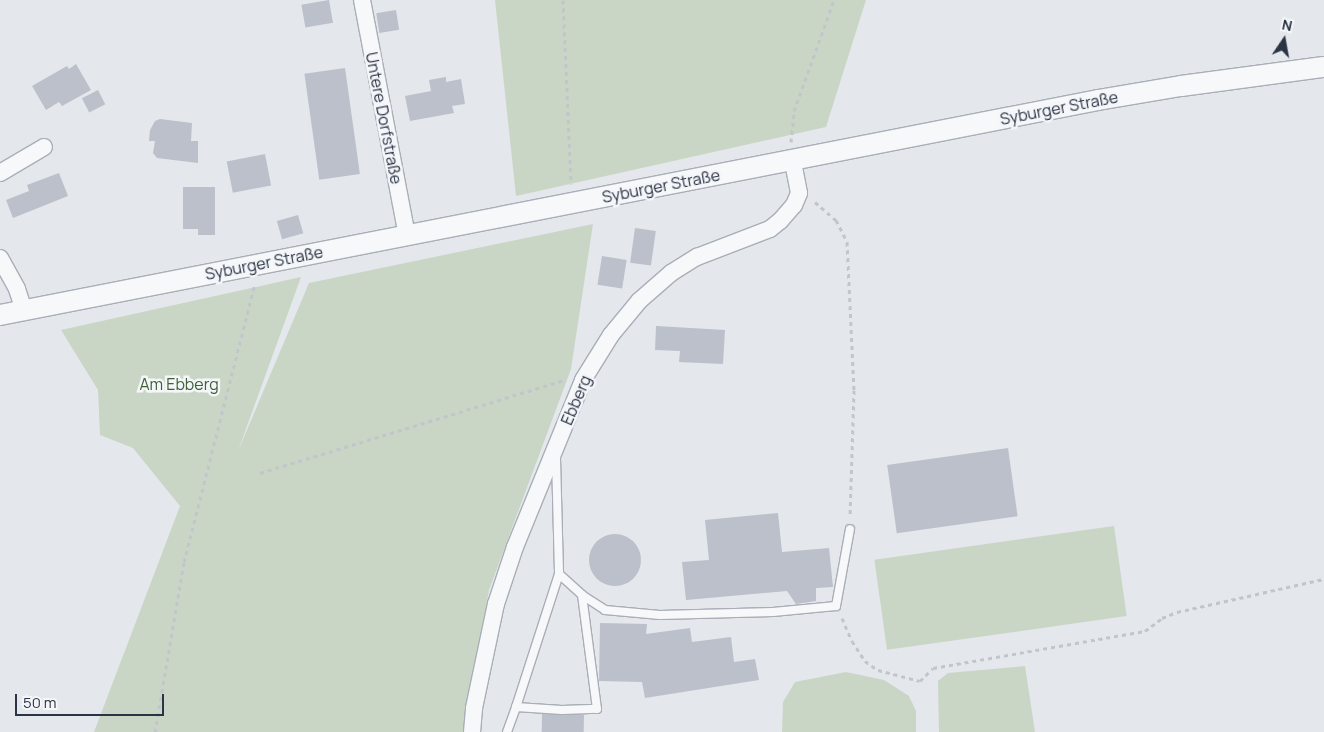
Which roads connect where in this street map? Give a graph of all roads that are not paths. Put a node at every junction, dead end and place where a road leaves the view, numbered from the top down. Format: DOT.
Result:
graph roads {
  1 [pos="362,0"];
  2 [pos="1324,67"];
  3 [pos="44,147"];
  4 [pos="793,161"];
  5 [pos="0,173"];
  6 [pos="407,236"];
  7 [pos="0,258"];
  8 [pos="24,310"];
  9 [pos="0,315"];
  10 [pos="556,449"];
  11 [pos="850,529"];
  12 [pos="559,574"];
  13 [pos="582,596"];
  14 [pos="516,707"];
  15 [pos="472,732"];
  16 [pos="507,732"];
  1 -- 6 [label="street, Untere Dorfstraße"];
  2 -- 4 [label="street, Syburger Straße"];
  3 -- 5 [label="street"];
  4 -- 6 [label="street, Syburger Straße"];
  4 -- 10 [label="street, Ebberg"];
  6 -- 8 [label="street, Syburger Straße"];
  7 -- 8 [label="street"];
  8 -- 9 [label="street, Syburger Straße"];
  10 -- 12 [label="lane"];
  10 -- 15 [label="street, Ebberg"];
  11 -- 13 [label="lane"];
  12 -- 13 [label="lane"];
  12 -- 14 [label="lane"];
  13 -- 14 [label="lane"];
  14 -- 16 [label="lane"];
}
